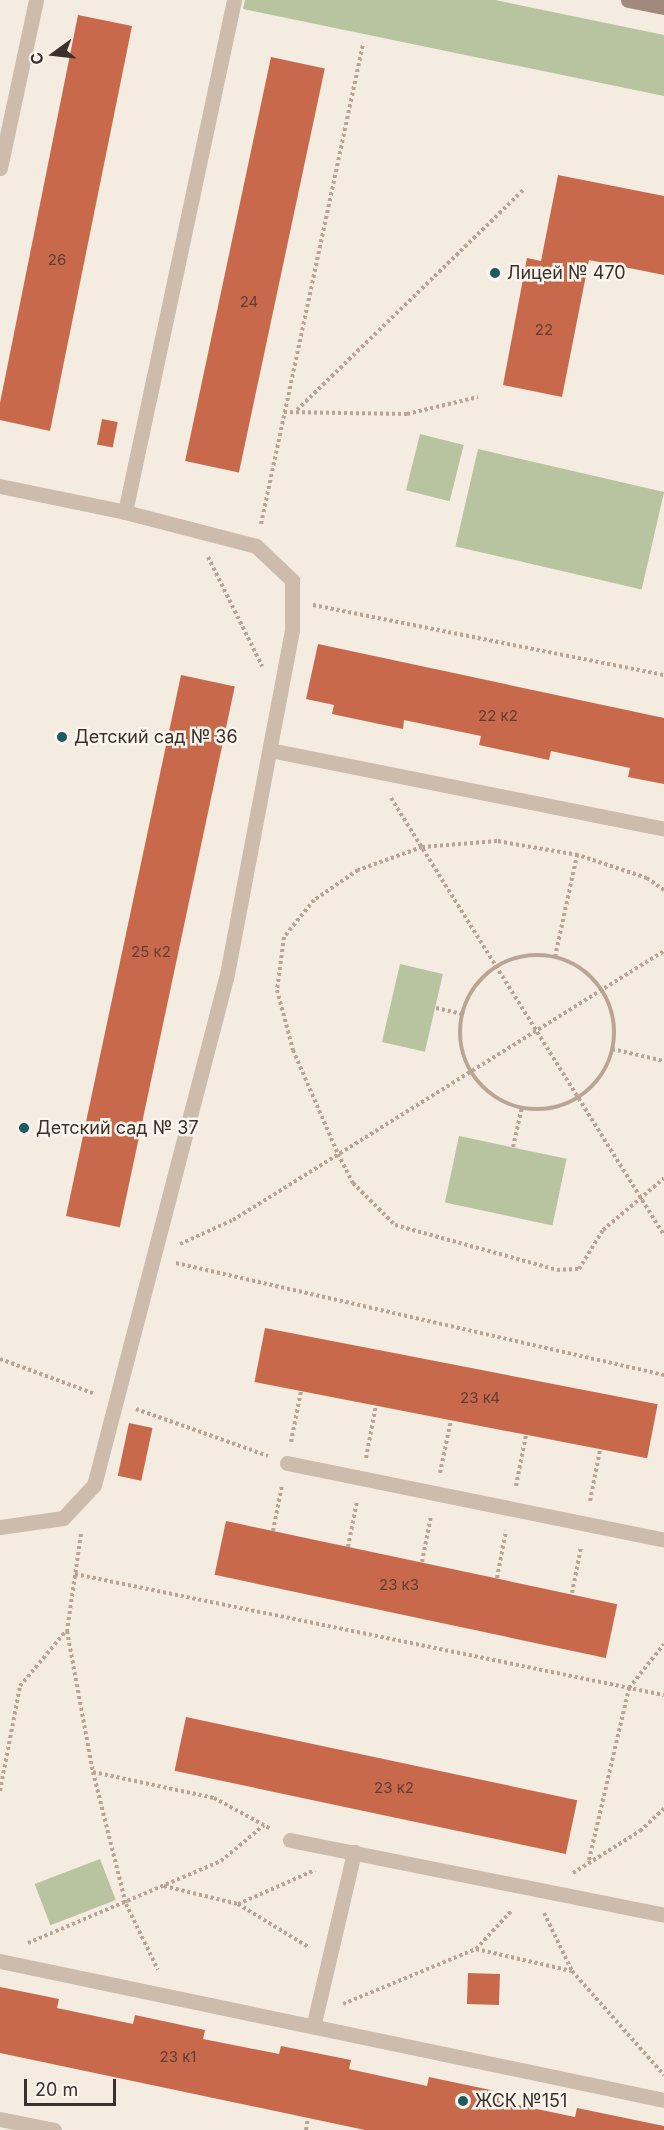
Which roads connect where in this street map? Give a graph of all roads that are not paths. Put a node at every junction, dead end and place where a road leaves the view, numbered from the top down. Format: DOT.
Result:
graph roads {
  1 [pos="36,0"];
  2 [pos="234,0"];
  3 [pos="628,0"];
  4 [pos="664,8"];
  5 [pos="0,168"];
  6 [pos="0,486"];
  7 [pos="125,512"];
  8 [pos="270,750"];
  9 [pos="664,829"];
  10 [pos="287,1462"];
  11 [pos="0,1527"];
  12 [pos="664,1540"];
  13 [pos="290,1840"];
  14 [pos="354,1852"];
  15 [pos="664,1915"];
  16 [pos="0,1961"];
  17 [pos="314,2023"];
  18 [pos="664,2100"];
  19 [pos="0,2119"];
  20 [pos="54,2130"];
  1 -- 5 [label="street"];
  2 -- 7 [label="street"];
  3 -- 4 [label="street"];
  6 -- 7 [label="street"];
  7 -- 8 [label="street"];
  8 -- 9 [label="street"];
  8 -- 11 [label="street"];
  10 -- 12 [label="street"];
  13 -- 14 [label="street"];
  14 -- 15 [label="street"];
  14 -- 17 [label="street"];
  16 -- 17 [label="street"];
  17 -- 18 [label="street"];
  19 -- 20 [label="street"];
}
